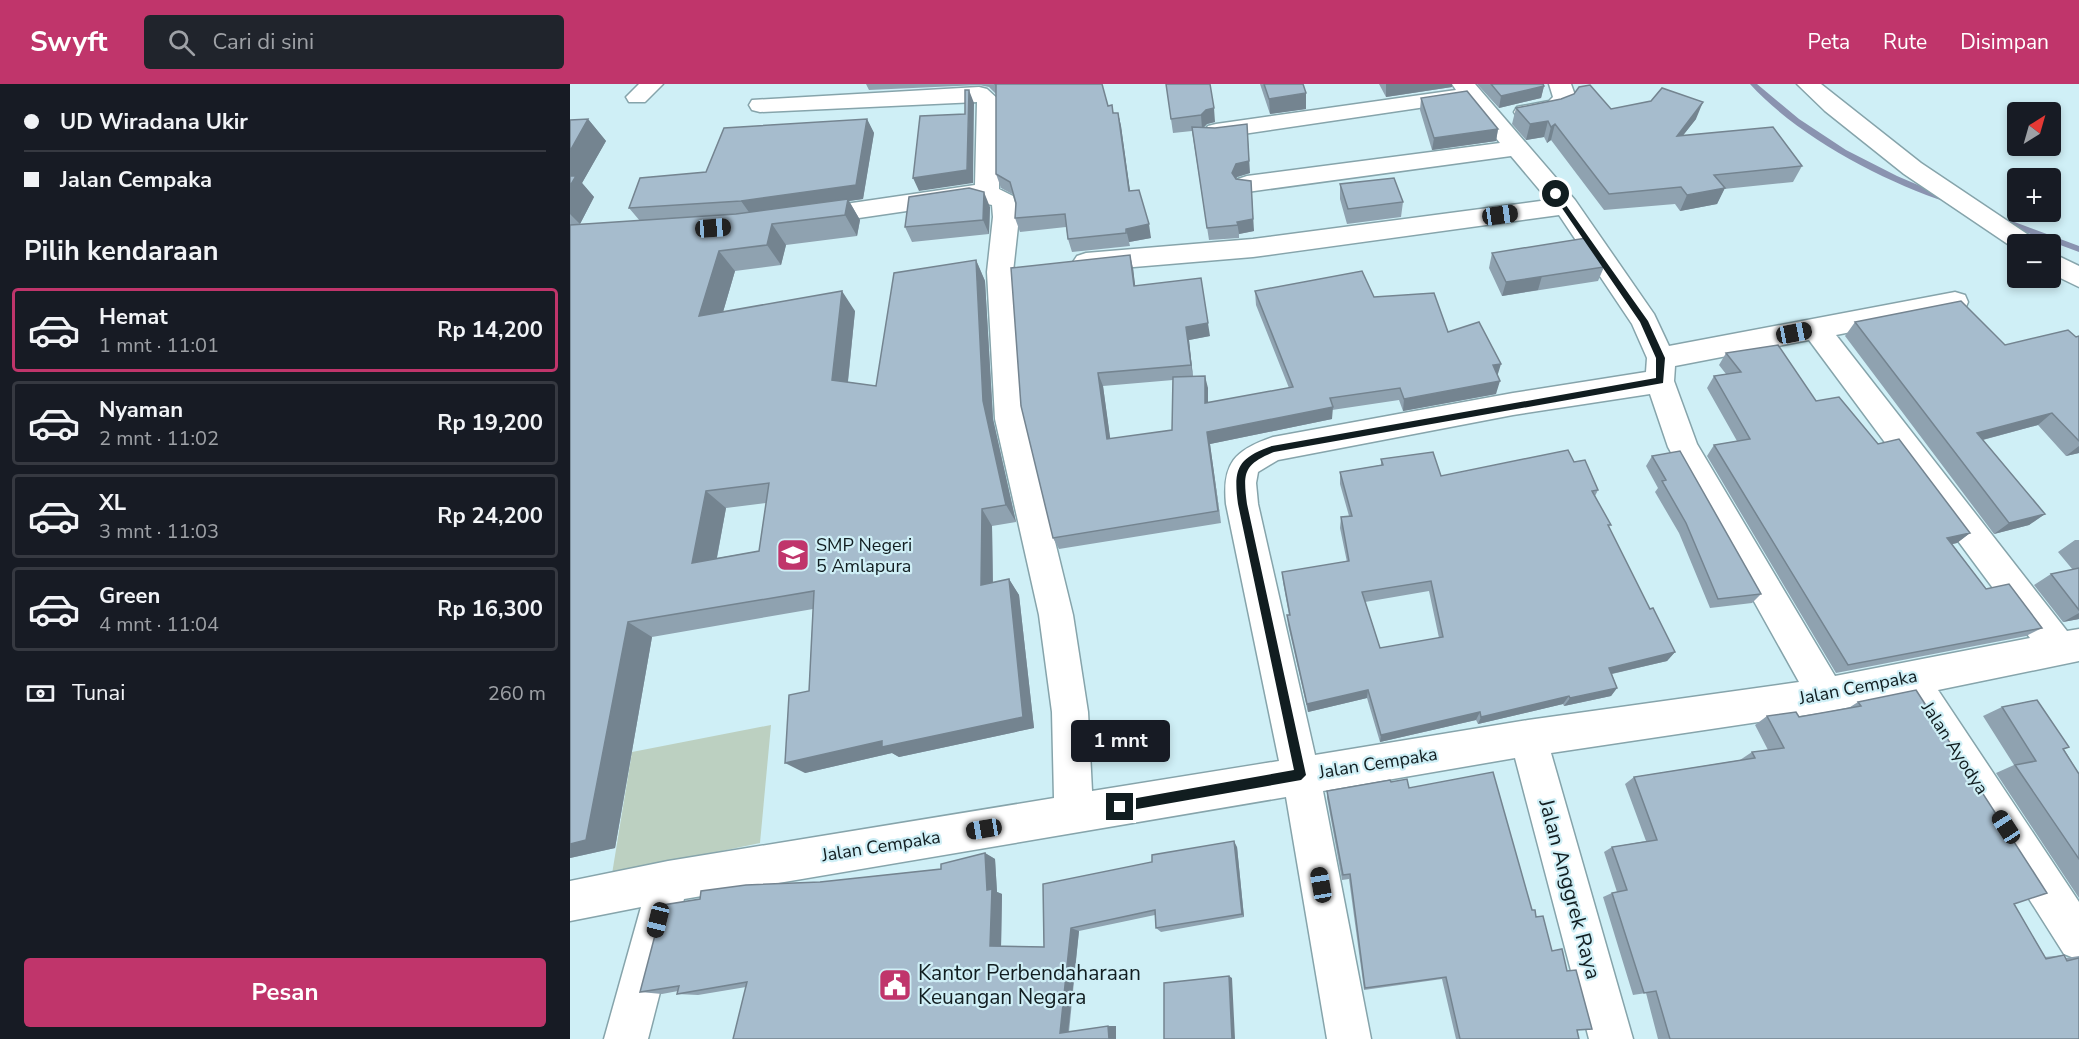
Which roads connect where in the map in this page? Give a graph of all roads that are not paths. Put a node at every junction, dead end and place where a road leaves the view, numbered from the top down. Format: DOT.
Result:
graph roads {
  1 [pos="1560,84"];
  2 [pos="1808,84"];
  3 [pos="1466,89"];
  4 [pos="760,105"];
  5 [pos="1491,119"];
  6 [pos="1216,130"];
  7 [pos="1518,148"];
  8 [pos="1247,184"];
  9 [pos="987,192"];
  10 [pos="1566,206"];
  11 [pos="786,221"];
  12 [pos="2009,234"];
  13 [pos="1066,264"];
  14 [pos="2061,267"];
  15 [pos="2079,278"];
  16 [pos="1955,302"];
  17 [pos="1816,329"];
  18 [pos="1660,369"];
  19 [pos="2069,647"];
  20 [pos="1909,677"];
  21 [pos="1826,695"];
  22 [pos="1528,738"];
  23 [pos="1301,775"];
  24 [pos="1074,814"];
  25 [pos="668,881"];
  26 [pos="570,901"];
  27 [pos="2079,939"];
  28 [pos="626,1039"];
  29 [pos="1349,1039"];
  30 [pos="1611,1039"];
  1 -- 5 [label="street"];
  2 -- 12 [label="street"];
  3 -- 5 [label="street"];
  3 -- 6 [label="street"];
  4 -- 9 [label="street"];
  5 -- 7 [label="street"];
  7 -- 8 [label="street"];
  7 -- 10 [label="street"];
  9 -- 11 [label="street"];
  9 -- 24 [label="street"];
  10 -- 13 [label="street"];
  10 -- 18 [label="street"];
  14 -- 15 [label="street"];
  16 -- 17 [label="street"];
  17 -- 18 [label="street"];
  17 -- 19 [label="street"];
  18 -- 21 [label="street"];
  18 -- 23 [label="street"];
  19 -- 20 [label="street, Jalan Cempaka"];
  20 -- 21 [label="street, Jalan Cempaka"];
  20 -- 27 [label="street, Jalan Ayodya"];
  21 -- 22 [label="street, Jalan Cempaka"];
  22 -- 23 [label="street, Jalan Cempaka"];
  22 -- 30 [label="street, Jalan Anggrek Raya"];
  23 -- 24 [label="street, Jalan Cempaka"];
  23 -- 29 [label="street"];
  24 -- 25 [label="street, Jalan Cempaka"];
  25 -- 26 [label="street, Jalan Cempaka"];
  25 -- 28 [label="street"];
}
